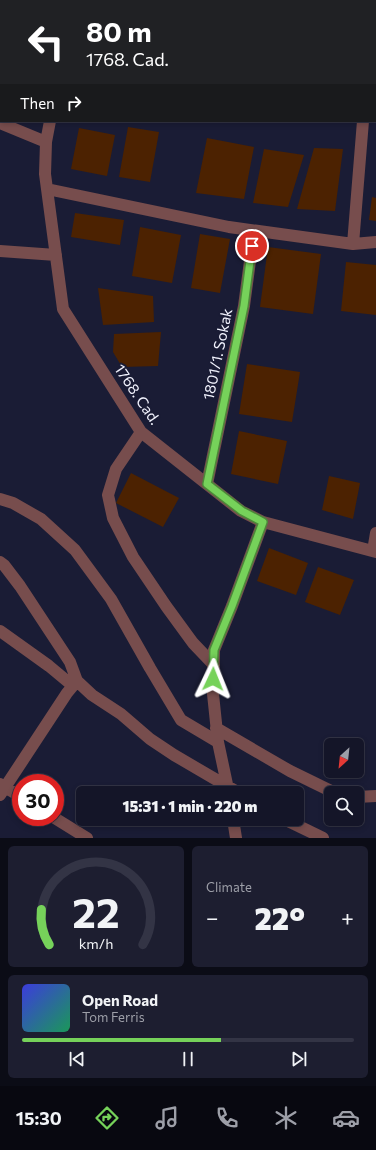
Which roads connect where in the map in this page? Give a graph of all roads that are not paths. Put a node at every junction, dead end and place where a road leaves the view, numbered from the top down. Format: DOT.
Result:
graph roads {
  1 [pos="50,122"];
  2 [pos="363,122"];
  3 [pos="0,124"];
  4 [pos="46,142"];
  5 [pos="47,189"];
  6 [pos="254,230"];
  7 [pos="376,242"];
  8 [pos="353,244"];
  9 [pos="0,251"];
  10 [pos="56,256"];
  11 [pos="141,432"];
  12 [pos="207,484"];
  13 [pos="0,500"];
  14 [pos="263,522"];
  15 [pos="376,533"];
  16 [pos="375,552"];
  17 [pos="0,562"];
  18 [pos="0,631"];
  19 [pos="214,665"];
  20 [pos="75,683"];
  21 [pos="216,728"];
  22 [pos="218,742"];
  23 [pos="223,786"];
  24 [pos="227,786"];
  25 [pos="324,788"];
  26 [pos="2,789"];
  27 [pos="12,793"];
  28 [pos="376,796"];
  29 [pos="364,797"];
  30 [pos="64,824"];
  31 [pos="235,826"];
  32 [pos="298,826"];
  33 [pos="87,838"];
  34 [pos="236,838"];
  35 [pos="323,838"];
  1 -- 4 [label="street, 1768. Cad."];
  2 -- 8 [label="street"];
  3 -- 4 [label="street"];
  4 -- 5 [label="street, 1768. Cad."];
  5 -- 6 [label="street"];
  5 -- 10 [label="street, 1768. Cad."];
  6 -- 8 [label="street"];
  6 -- 12 [label="street, 1801/1. Sokak"];
  7 -- 8 [label="street"];
  9 -- 10 [label="street"];
  10 -- 11 [label="street, 1768. Cad."];
  11 -- 12 [label="street, 1768. Cad."];
  11 -- 19 [label="street"];
  12 -- 14 [label="street, 1768. Cad."];
  13 -- 22 [label="street"];
  14 -- 16 [label="street, 1768. Cad."];
  14 -- 19 [label="street"];
  15 -- 16 [label="street"];
  17 -- 20 [label="street"];
  18 -- 20 [label="street"];
  19 -- 21 [label="street"];
  20 -- 23 [label="street"];
  20 -- 26 [label="street"];
  21 -- 22 [label="street"];
  21 -- 25 [label="street"];
  22 -- 24 [label="street"];
  26 -- 27 [label="street"];
  28 -- 29 [label="street"];
  30 -- 33 [label="street"];
  31 -- 34 [label="street"];
  32 -- 35 [label="street"];
}
